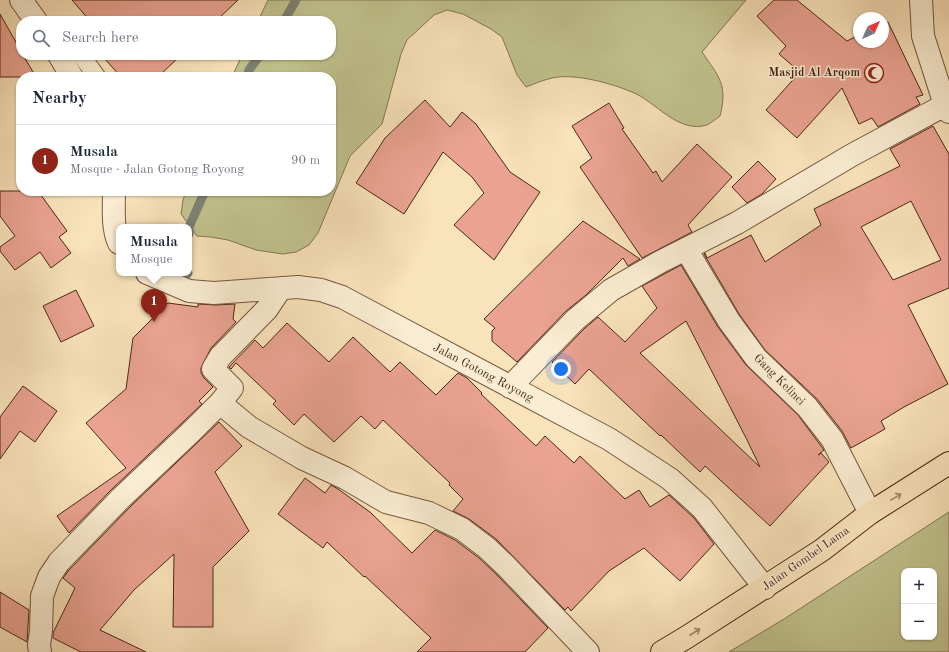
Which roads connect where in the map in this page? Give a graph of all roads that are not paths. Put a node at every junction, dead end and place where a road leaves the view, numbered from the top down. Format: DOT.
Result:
graph roads {
  1 [pos="21,0"];
  2 [pos="921,0"];
  3 [pos="32,16"];
  4 [pos="62,60"];
  5 [pos="85,60"];
  6 [pos="69,72"];
  7 [pos="93,72"];
  8 [pos="947,109"];
  9 [pos="114,196"];
  10 [pos="116,237"];
  11 [pos="686,249"];
  12 [pos="154,276"];
  13 [pos="281,288"];
  14 [pos="510,387"];
  15 [pos="220,403"];
  16 [pos="949,463"];
  17 [pos="870,512"];
  18 [pos="765,588"];
  19 [pos="40,652"];
  20 [pos="588,652"];
  21 [pos="662,652"];
  1 -- 3 [label="street"];
  2 -- 8 [label="street"];
  4 -- 6 [label="street"];
  5 -- 7 [label="lane"];
  8 -- 11 [label="street"];
  9 -- 10 [label="street"];
  11 -- 14 [label="street"];
  11 -- 17 [label="street, Gang Kelinci"];
  12 -- 13 [label="street, Jalan Gotong Royong"];
  13 -- 14 [label="street, Jalan Gotong Royong"];
  13 -- 15 [label="street"];
  14 -- 18 [label="street, Jalan Gotong Royong"];
  15 -- 19 [label="street"];
  15 -- 20 [label="street"];
  17 -- 16 [label="highway, Jalan Gombel Lama, one-way"];
  17 -- 18 [label="highway, Jalan Gombel Lama"];
  21 -- 18 [label="highway, Jalan Gombel Lama, one-way"];
}
